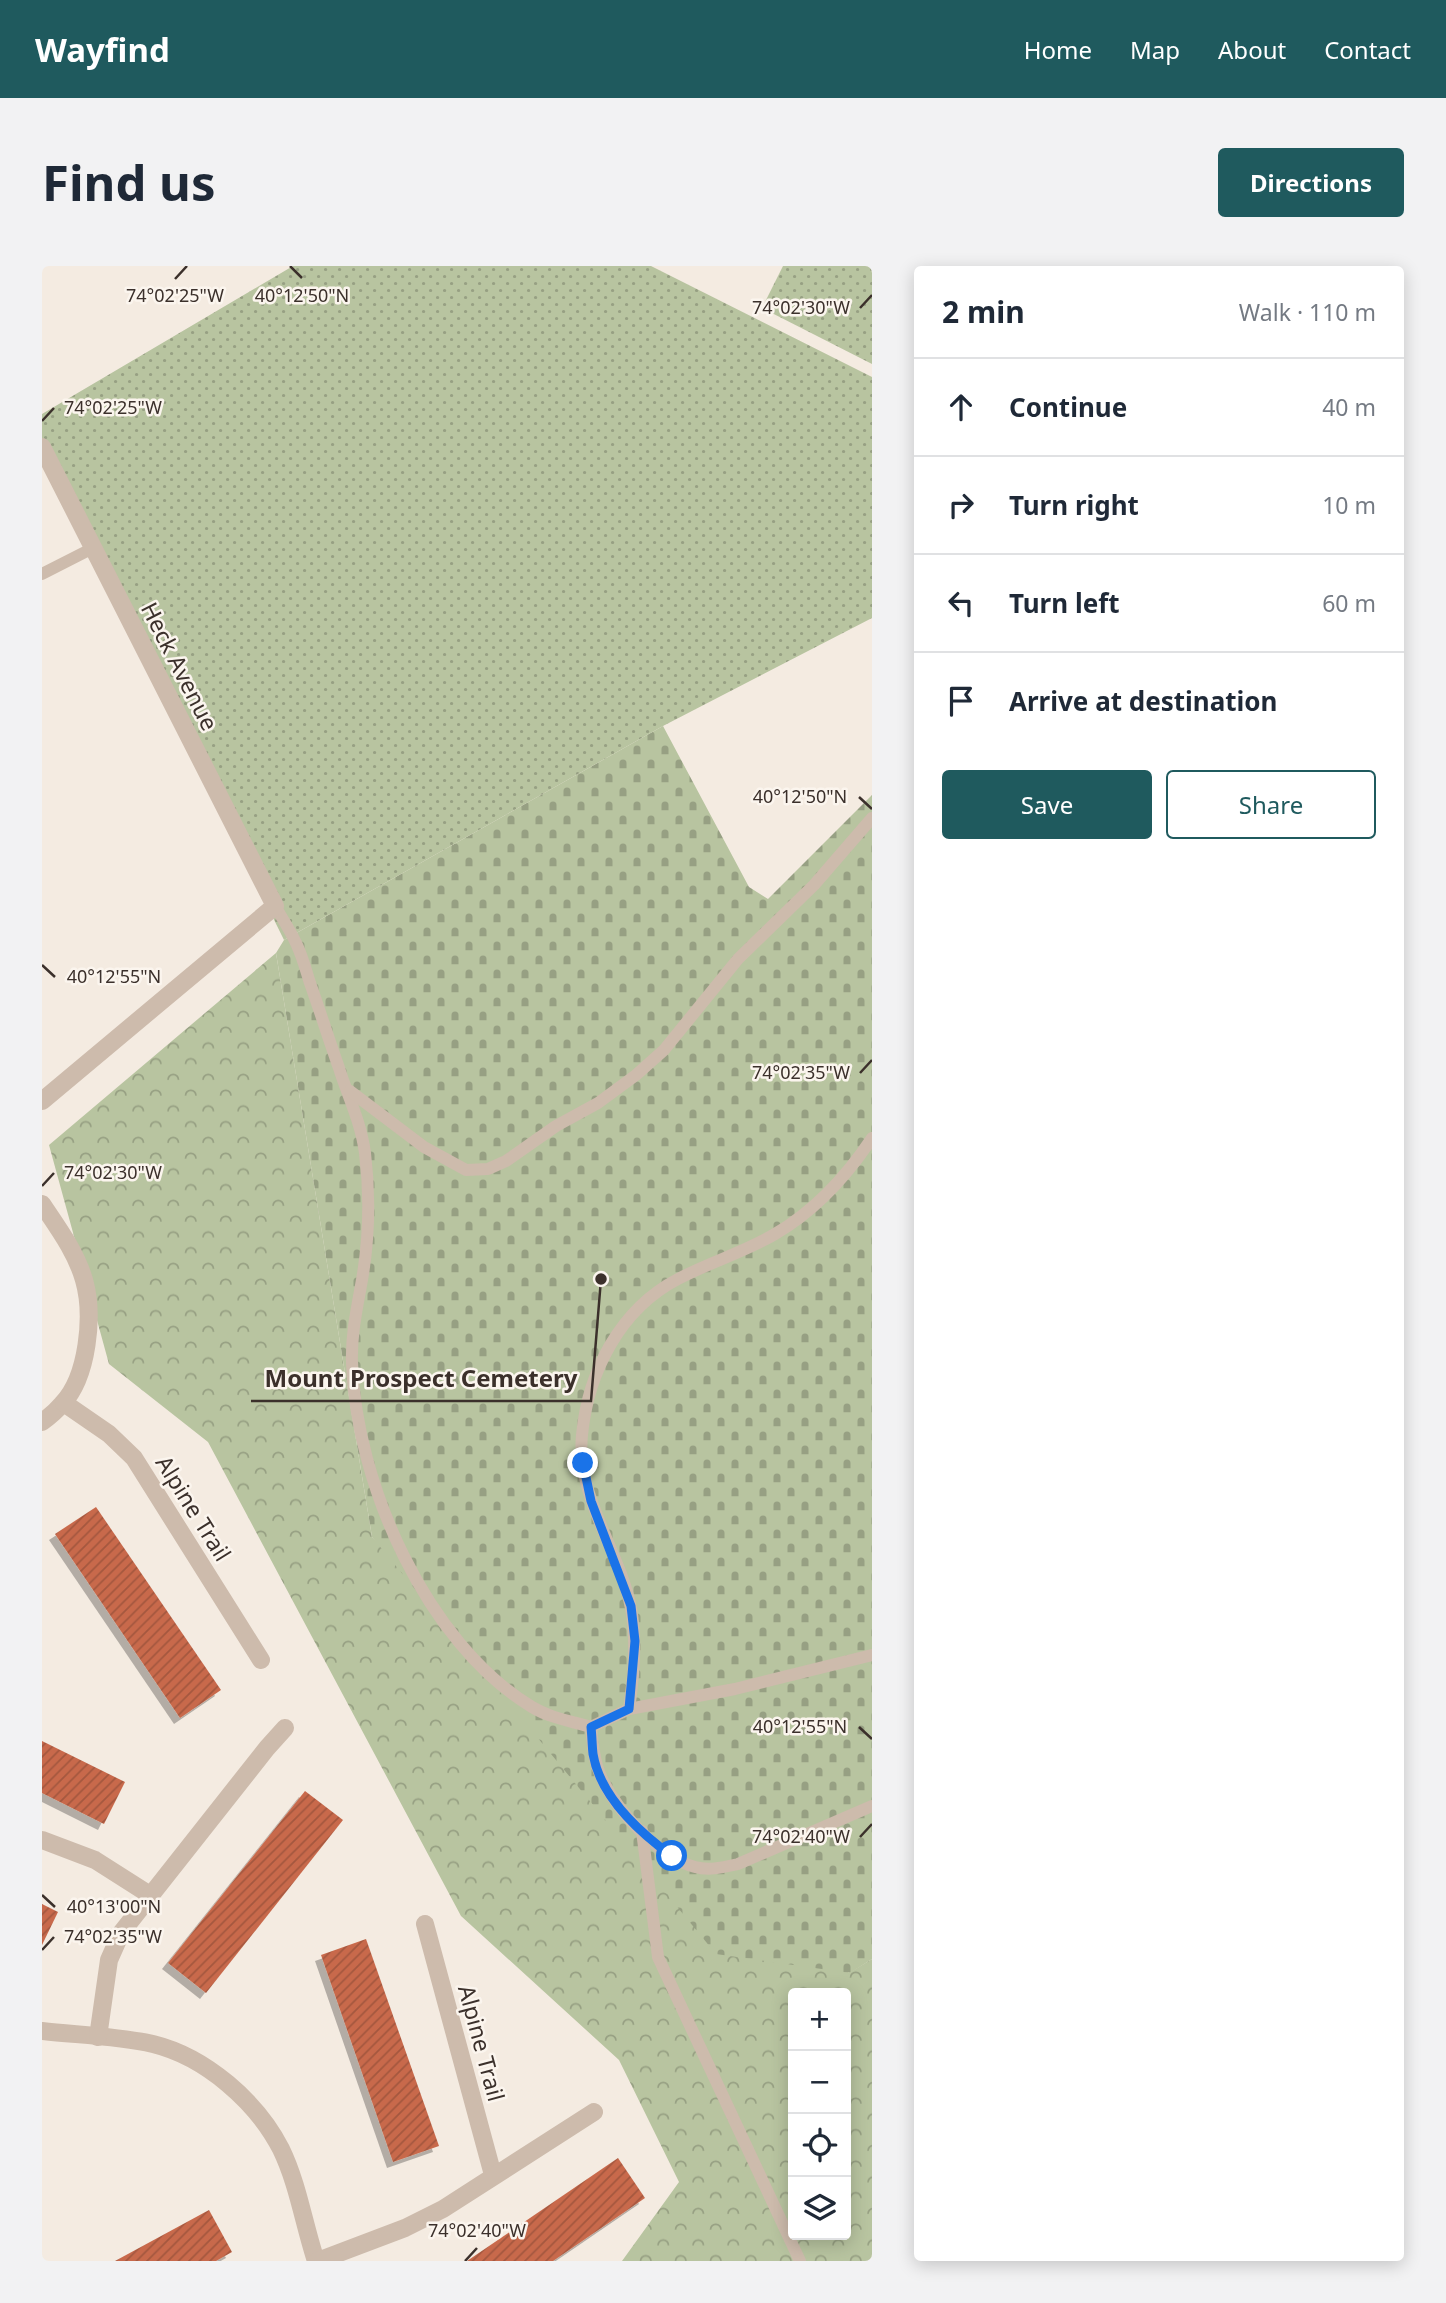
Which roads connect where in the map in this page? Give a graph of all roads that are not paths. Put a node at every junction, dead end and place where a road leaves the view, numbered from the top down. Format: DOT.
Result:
graph roads {
  1 [pos="42,447"];
  2 [pos="93,548"];
  3 [pos="42,573"];
  4 [pos="872,818"];
  5 [pos="275,906"];
  6 [pos="348,1088"];
  7 [pos="42,1101"];
  8 [pos="872,1138"];
  9 [pos="42,1204"];
  10 [pos="64,1403"];
  11 [pos="42,1422"];
  12 [pos="872,1655"];
  13 [pos="261,1660"];
  14 [pos="629,1709"];
  15 [pos="591,1727"];
  16 [pos="285,1728"];
  17 [pos="872,1806"];
  18 [pos="642,1831"];
  19 [pos="42,1840"];
  20 [pos="150,1895"];
  21 [pos="425,1924"];
  22 [pos="42,2031"];
  23 [pos="98,2037"];
  24 [pos="594,2112"];
  25 [pos="493,2175"];
  26 [pos="317,2261"];
  27 [pos="800,2261"];
  1 -- 2 [label="street, Heck Avenue"];
  2 -- 3 [label="lane"];
  2 -- 5 [label="street, Heck Avenue"];
  4 -- 6 [label="lane"];
  5 -- 6 [label="lane"];
  5 -- 7 [label="street"];
  6 -- 15 [label="lane"];
  8 -- 14 [label="lane"];
  9 -- 10 [label="street"];
  10 -- 11 [label="street"];
  10 -- 13 [label="street, Alpine Trail"];
  12 -- 14 [label="lane"];
  14 -- 15 [label="lane"];
  15 -- 18 [label="lane"];
  16 -- 20 [label="street"];
  17 -- 18 [label="lane"];
  18 -- 27 [label="lane"];
  19 -- 20 [label="street"];
  20 -- 23 [label="street"];
  21 -- 25 [label="street, Alpine Trail"];
  22 -- 23 [label="street"];
  23 -- 26 [label="street"];
  24 -- 25 [label="street"];
  25 -- 26 [label="street"];
}
